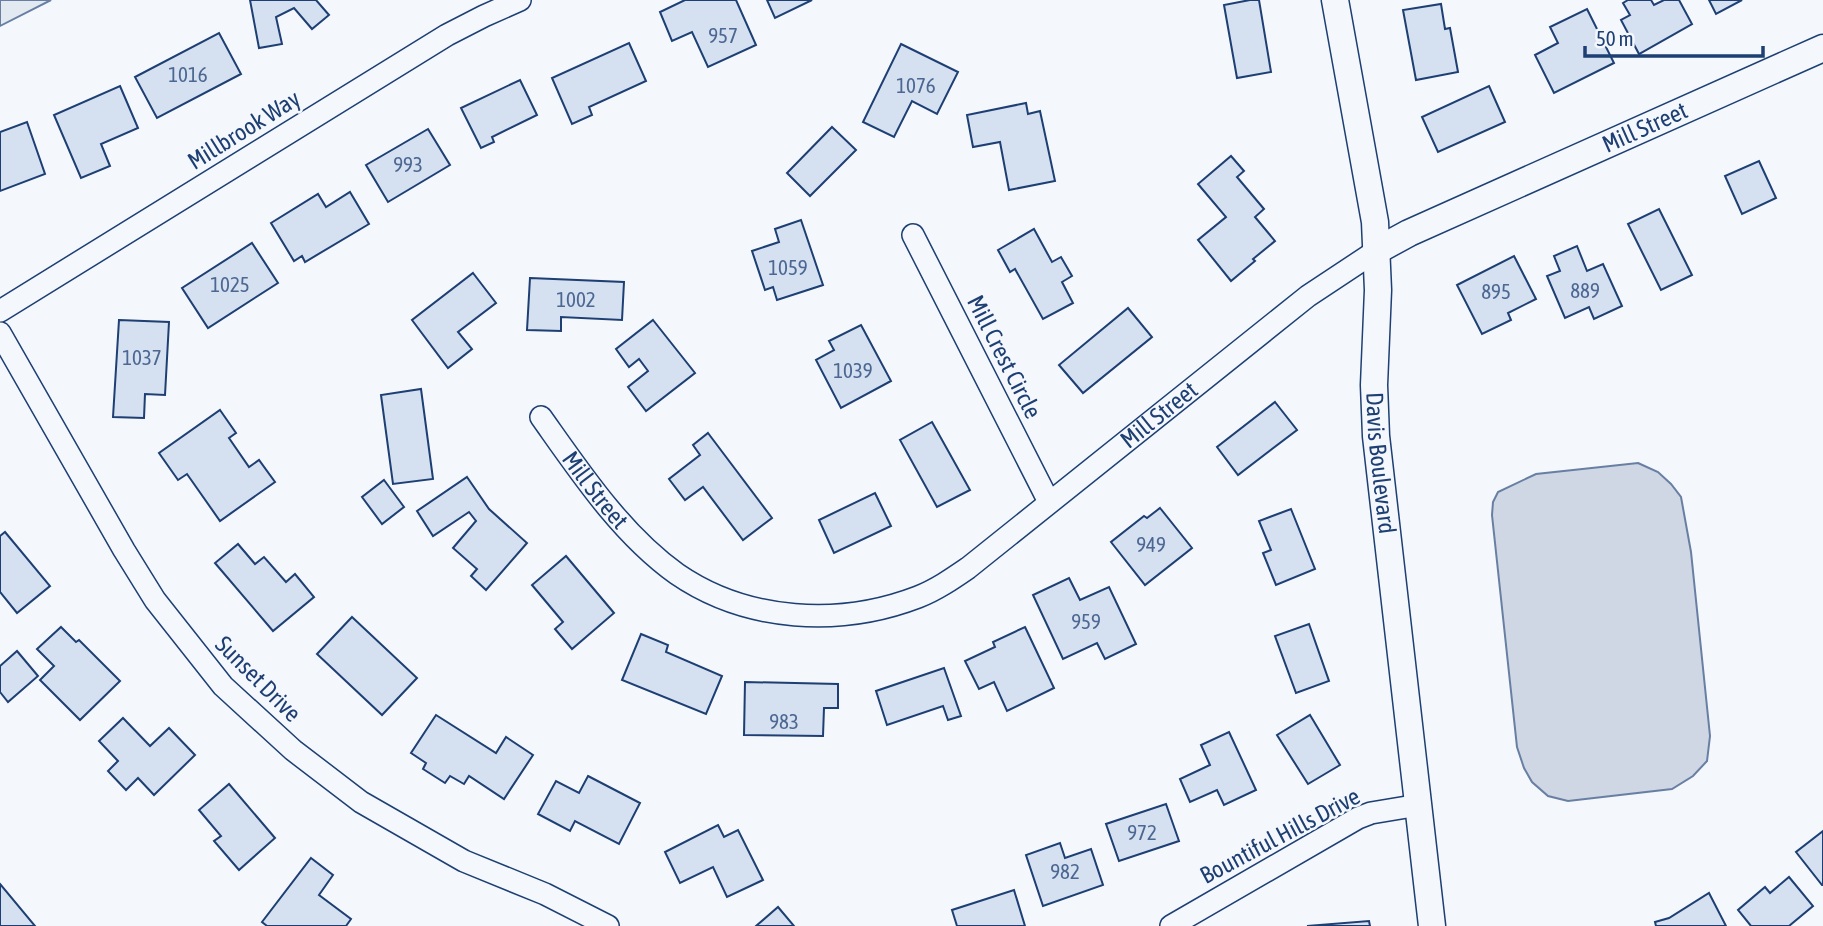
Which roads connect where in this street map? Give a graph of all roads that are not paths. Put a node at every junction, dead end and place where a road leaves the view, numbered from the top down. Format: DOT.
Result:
graph roads {
  1 [pos="520,0"];
  2 [pos="1335,0"];
  3 [pos="1823,48"];
  4 [pos="913,235"];
  5 [pos="1376,251"];
  6 [pos="0,311"];
  7 [pos="0,333"];
  8 [pos="541,417"];
  9 [pos="1049,502"];
  10 [pos="1419,805"];
  11 [pos="608,926"];
  12 [pos="1171,926"];
  13 [pos="1432,926"];
  1 -- 6 [label="street, Millbrook Way"];
  2 -- 5 [label="street, Davis Boulevard"];
  3 -- 5 [label="street, Mill Street"];
  4 -- 9 [label="street, Mill Crest Circle"];
  5 -- 9 [label="street, Mill Street"];
  5 -- 10 [label="street, Davis Boulevard"];
  7 -- 11 [label="street, Sunset Drive"];
  8 -- 9 [label="street, Mill Street"];
  10 -- 12 [label="street, Bountiful Hills Drive"];
  10 -- 13 [label="street, Davis Boulevard"];
}
